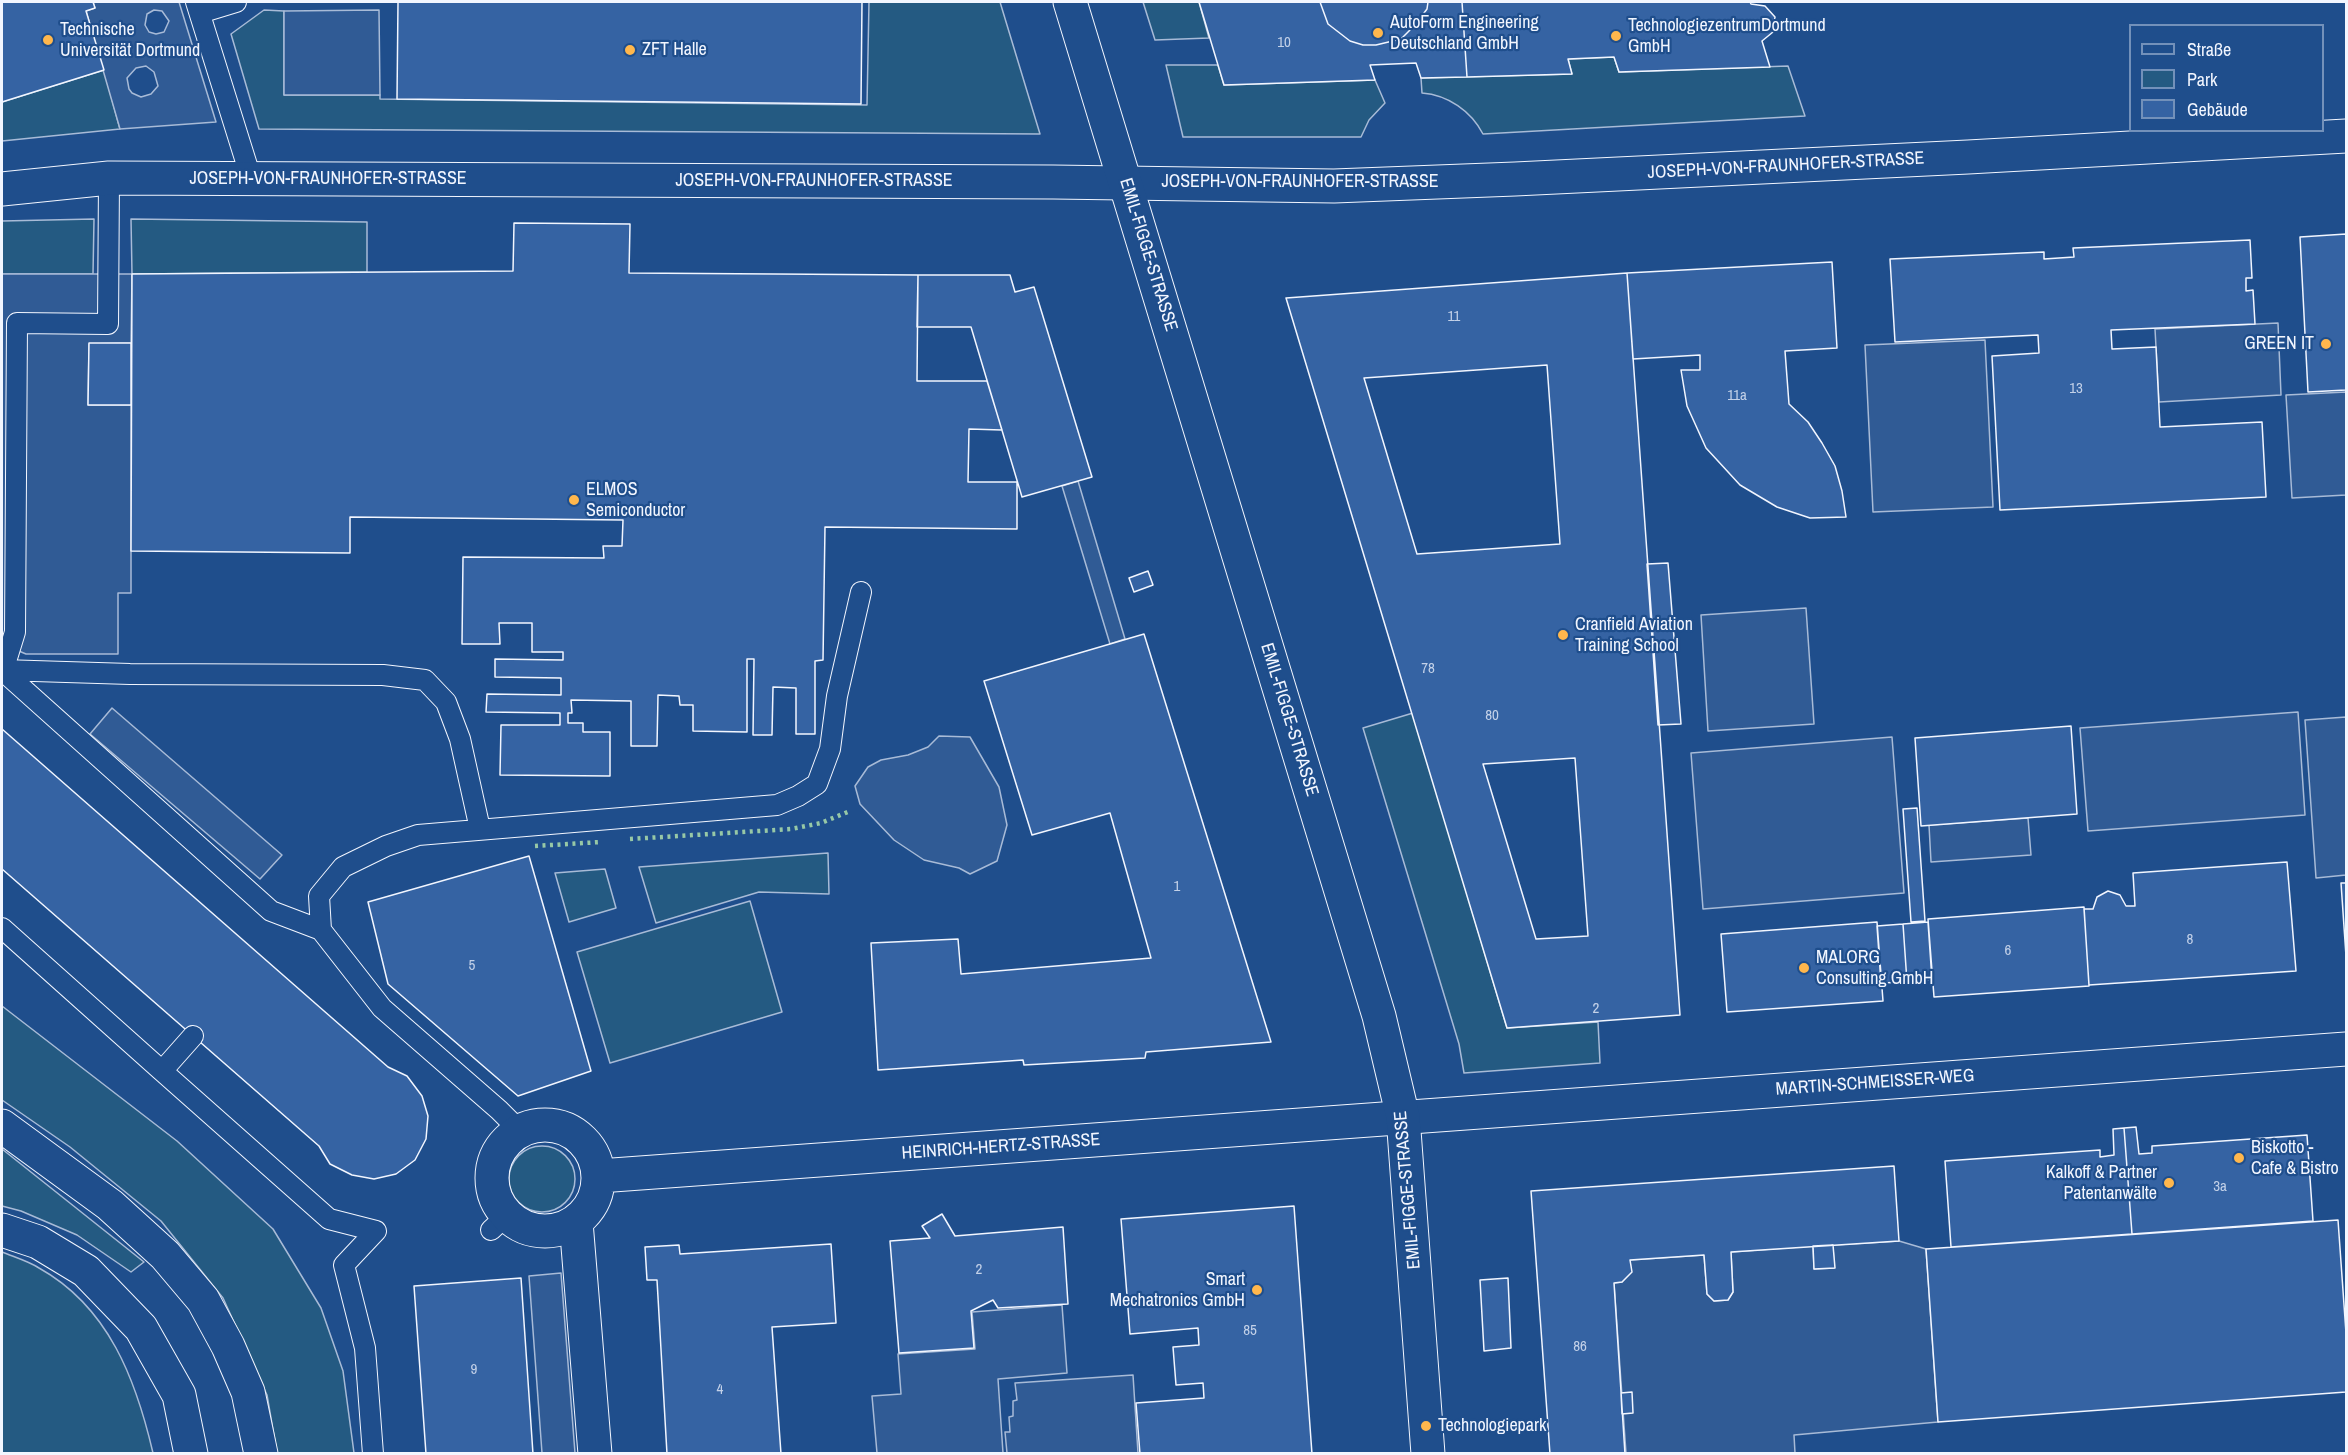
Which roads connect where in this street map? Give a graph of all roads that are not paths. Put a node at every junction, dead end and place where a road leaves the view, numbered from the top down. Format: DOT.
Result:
graph roads {
  1 [pos="236,2"];
  2 [pos="1070,2"];
  3 [pos="198,7"];
  4 [pos="2346,136"];
  5 [pos="109,178"];
  6 [pos="251,178"];
  7 [pos="1126,183"];
  8 [pos="2,189"];
  9 [pos="861,592"];
  10 [pos="2,670"];
  11 [pos="480,829"];
  12 [pos="2,928"];
  13 [pos="321,930"];
  14 [pos="193,1036"];
  15 [pos="2346,1049"];
  16 [pos="162,1071"];
  17 [pos="1403,1117"];
  18 [pos="2,1126"];
  19 [pos="520,1131"];
  20 [pos="598,1176"];
  21 [pos="576,1222"];
  22 [pos="2,1230"];
  23 [pos="191,1454"];
  24 [pos="261,1454"];
  25 [pos="373,1454"];
  26 [pos="595,1454"];
  27 [pos="1428,1454"];
  1 -- 3 [label="lane"];
  2 -- 7 [label="main road, EMIL-FIGGE-STRASSE"];
  3 -- 6 [label="lane"];
  4 -- 7 [label="main road, JOSEPH-VON-FRAUNHOFER-STRASSE"];
  5 -- 6 [label="main road, JOSEPH-VON-FRAUNHOFER-STRASSE"];
  5 -- 8 [label="main road, JOSEPH-VON-FRAUNHOFER-STRASSE"];
  5 -- 10 [label="lane"];
  6 -- 7 [label="main road, JOSEPH-VON-FRAUNHOFER-STRASSE"];
  7 -- 17 [label="main road, EMIL-FIGGE-STRASSE"];
  9 -- 11 [label="lane"];
  10 -- 11 [label="lane"];
  10 -- 13 [label="lane"];
  11 -- 13 [label="lane"];
  12 -- 16 [label="lane"];
  13 -- 19 [label="lane"];
  14 -- 16 [label="lane"];
  15 -- 17 [label="main road, MARTIN-SCHMEISSER-WEG"];
  16 -- 25 [label="lane"];
  17 -- 20 [label="main road, HEINRICH-HERTZ-STRASSE"];
  17 -- 27 [label="main road, EMIL-FIGGE-STRASSE"];
  18 -- 24 [label="main road"];
  19 -- 20 [label="main road"];
  19 -- 21 [label="main road"];
  20 -- 21 [label="main road"];
  21 -- 26 [label="main road"];
  22 -- 23 [label="main road"];
}
